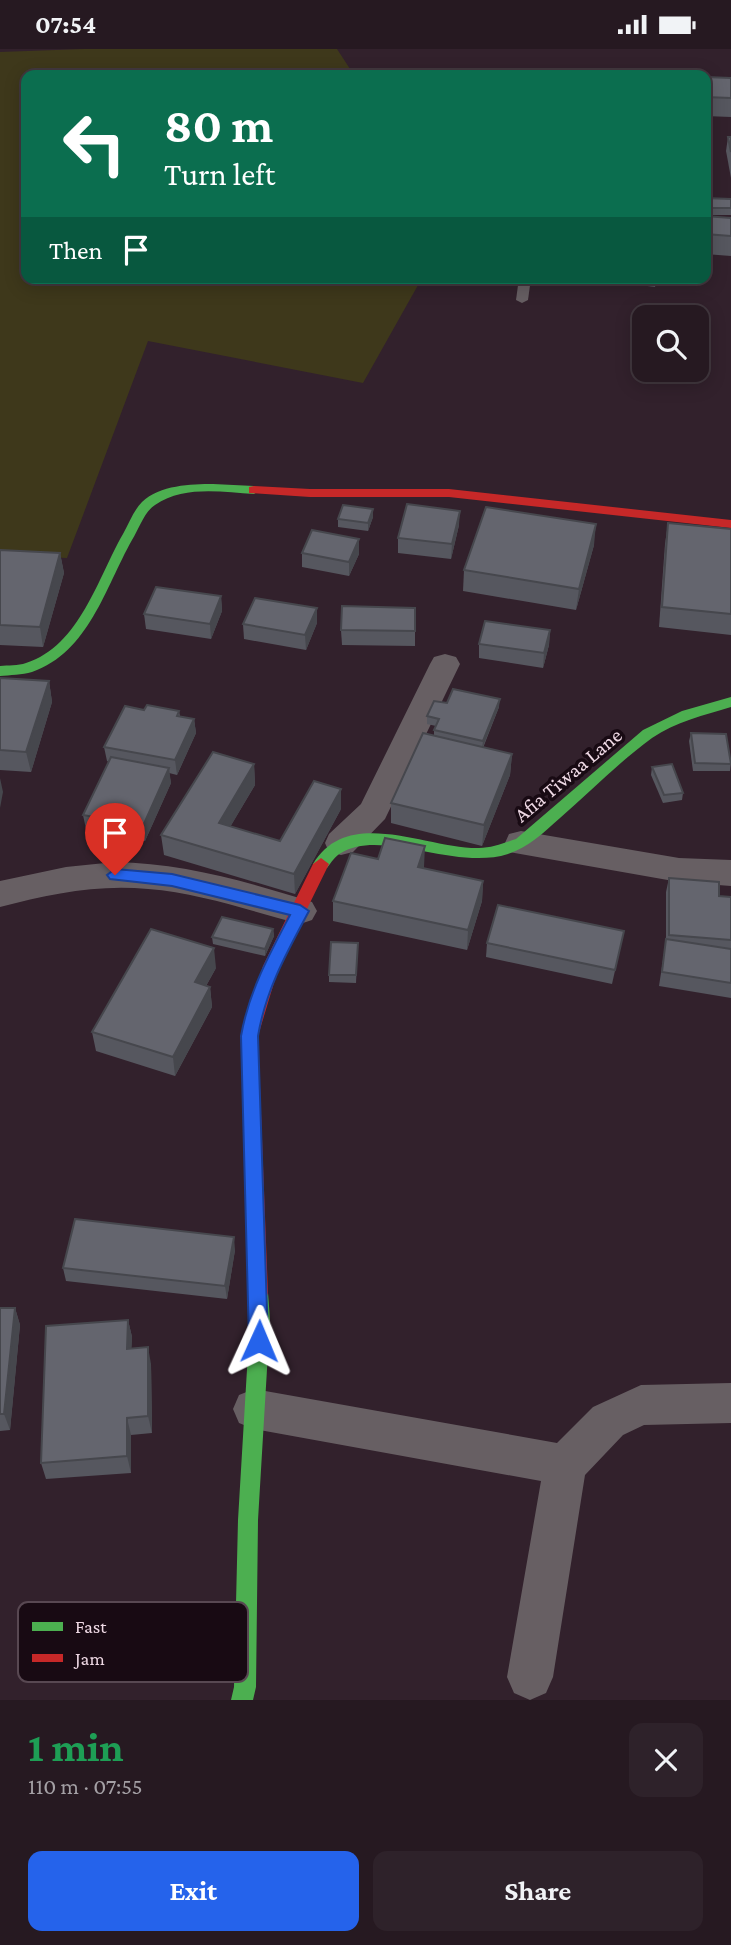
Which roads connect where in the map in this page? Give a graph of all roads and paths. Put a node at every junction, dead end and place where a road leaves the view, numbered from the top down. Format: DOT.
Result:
graph roads {
  1 [pos="524,284"];
  2 [pos="522,300"];
  3 [pos="731,524"];
  4 [pos="445,664"];
  5 [pos="0,671"];
  6 [pos="731,702"];
  7 [pos="341,843"];
  8 [pos="521,843"];
  9 [pos="731,873"];
  10 [pos="0,894"];
  11 [pos="300,911"];
  12 [pos="731,1403"];
  13 [pos="254,1409"];
  14 [pos="565,1465"];
  15 [pos="247,1602"];
  16 [pos="530,1677"];
  17 [pos="245,1682"];
  18 [pos="242,1700"];
  1 -- 2 [label="lane"];
  3 -- 5 [label="street"];
  4 -- 7 [label="street"];
  6 -- 8 [label="street, Afia Tiwaa Lane"];
  7 -- 8 [label="street, Afia Tiwaa Lane"];
  7 -- 11 [label="street"];
  8 -- 9 [label="street"];
  10 -- 11 [label="street"];
  11 -- 13 [label="street"];
  12 -- 14 [label="street"];
  13 -- 14 [label="street"];
  13 -- 15 [label="street"];
  14 -- 16 [label="street"];
  17 -- 18 [label="street"];
}
